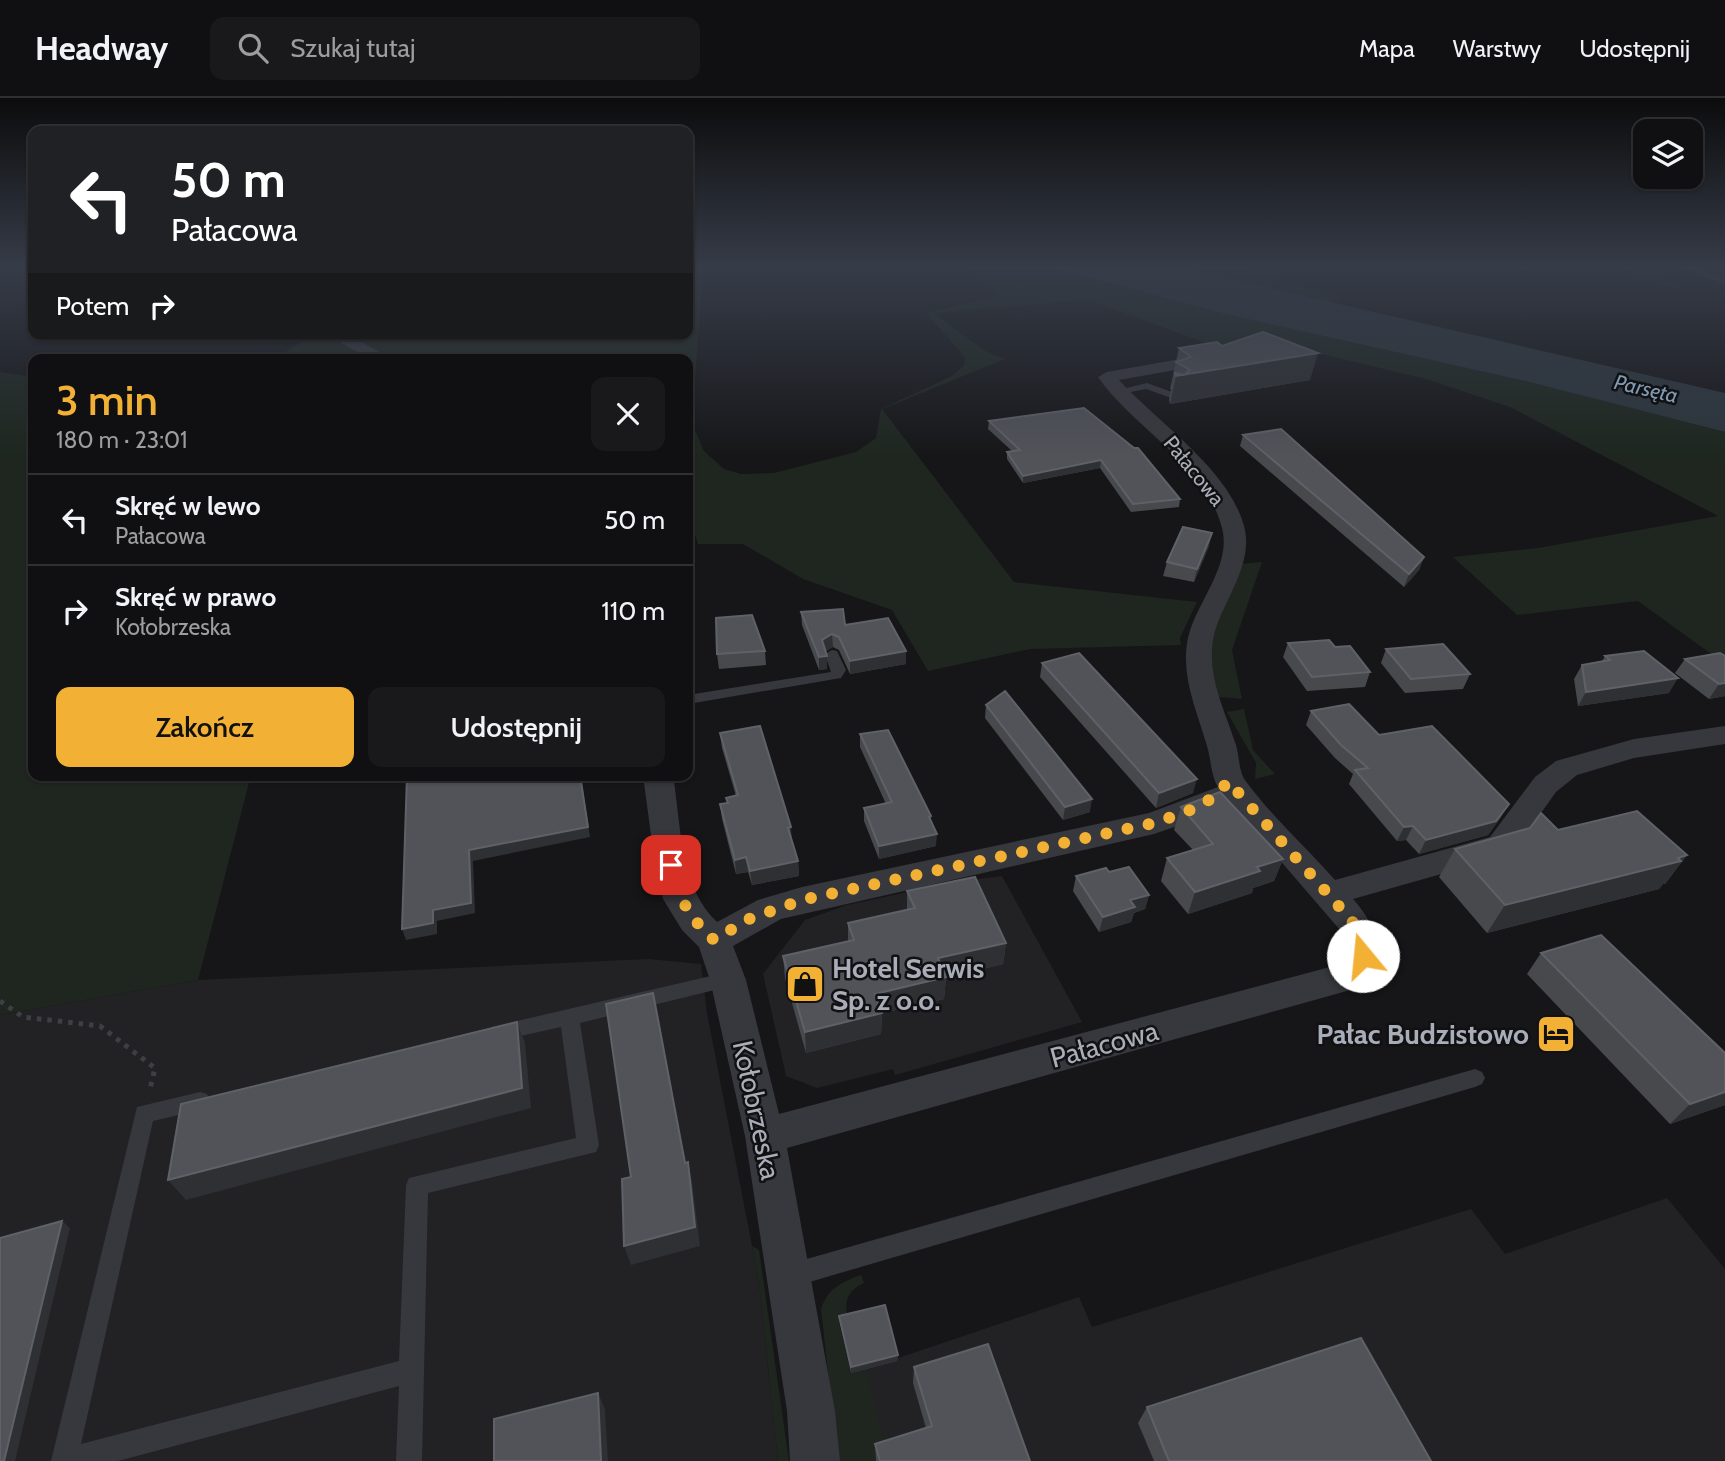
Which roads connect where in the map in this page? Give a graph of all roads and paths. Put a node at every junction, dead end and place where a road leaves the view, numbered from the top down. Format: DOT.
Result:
graph roads {
  1 [pos="345,340"];
  2 [pos="374,354"];
  3 [pos="1220,358"];
  4 [pos="1114,385"];
  5 [pos="1177,397"];
  6 [pos="832,654"];
  7 [pos="693,699"];
  8 [pos="1725,734"];
  9 [pos="658,781"];
  10 [pos="1228,781"];
  11 [pos="1328,894"];
  12 [pos="714,940"];
  13 [pos="728,979"];
  14 [pos="0,1001"];
  15 [pos="569,1017"];
  16 [pos="476,1038"];
  17 [pos="1475,1078"];
  18 [pos="223,1096"];
  19 [pos="144,1114"];
  20 [pos="765,1136"];
  21 [pos="789,1276"];
  22 [pos="413,1370"];
  23 [pos="66,1461"];
  24 [pos="409,1461"];
  25 [pos="815,1461"];
  1 -- 2 [label="street"];
  3 -- 4 [label="street"];
  4 -- 5 [label="lane"];
  4 -- 10 [label="street, Pałacowa"];
  6 -- 7 [label="lane"];
  8 -- 11 [label="street"];
  9 -- 12 [label="street, Kołobrzeska"];
  10 -- 11 [label="street, Pałacowa"];
  10 -- 12 [label="street"];
  11 -- 20 [label="street, Pałacowa"];
  12 -- 13 [label="street, Kołobrzeska"];
  13 -- 15 [label="lane"];
  13 -- 20 [label="street, Kołobrzeska"];
  14 -- 19 [label="path"];
  15 -- 16 [label="lane"];
  15 -- 22 [label="lane"];
  17 -- 21 [label="lane"];
  18 -- 19 [label="lane"];
  19 -- 23 [label="lane"];
  20 -- 21 [label="street, Kołobrzeska"];
  21 -- 25 [label="street, Kołobrzeska"];
  22 -- 23 [label="lane"];
  22 -- 24 [label="lane"];
}
